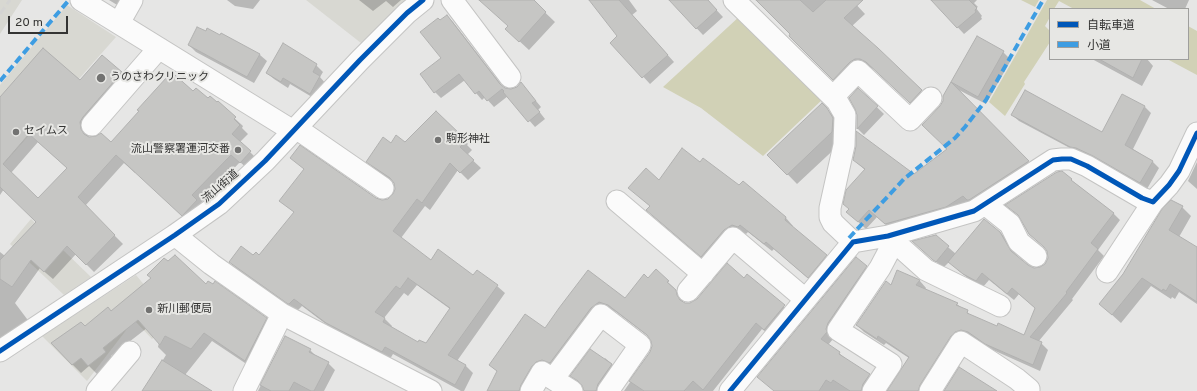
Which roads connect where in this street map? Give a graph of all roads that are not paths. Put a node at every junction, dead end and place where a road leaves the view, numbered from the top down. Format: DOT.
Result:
graph roads {
  1 [pos="81,0"];
  2 [pos="132,0"];
  3 [pos="423,0"];
  4 [pos="452,0"];
  5 [pos="734,0"];
  6 [pos="119,23"];
  7 [pos="160,48"];
  8 [pos="510,77"];
  9 [pos="833,97"];
  10 [pos="931,98"];
  11 [pos="92,125"];
  12 [pos="295,129"];
  13 [pos="1197,133"];
  14 [pos="383,188"];
  15 [pos="617,201"];
  16 [pos="1152,202"];
  17 [pos="985,204"];
  18 [pos="175,235"];
  19 [pos="888,236"];
  20 [pos="853,242"];
  21 [pos="1036,256"];
  22 [pos="1107,272"];
  23 [pos="703,274"];
  24 [pos="688,291"];
  25 [pos="805,299"];
  26 [pos="1000,306"];
  27 [pos="282,314"];
  28 [pos="0,351"];
  29 [pos="130,352"];
  30 [pos="553,379"];
  31 [pos="97,391"];
  32 [pos="244,391"];
  33 [pos="431,391"];
  34 [pos="531,391"];
  35 [pos="572,391"];
  36 [pos="608,391"];
  37 [pos="730,391"];
  38 [pos="873,391"];
  39 [pos="930,391"];
  40 [pos="1029,391"];
  1 -- 6 [label="street"];
  2 -- 6 [label="street"];
  3 -- 12 [label="street, 流山街道"];
  4 -- 8 [label="street"];
  5 -- 9 [label="street"];
  6 -- 7 [label="street"];
  7 -- 11 [label="street"];
  7 -- 12 [label="street"];
  9 -- 10 [label="street"];
  9 -- 20 [label="street"];
  12 -- 14 [label="street"];
  12 -- 18 [label="street, 流山街道"];
  13 -- 16 [label="street"];
  15 -- 23 [label="street"];
  16 -- 17 [label="street"];
  16 -- 22 [label="street"];
  17 -- 19 [label="street"];
  17 -- 21 [label="street"];
  18 -- 27 [label="street"];
  18 -- 28 [label="street, 流山街道"];
  19 -- 20 [label="street"];
  19 -- 26 [label="street"];
  19 -- 38 [label="street"];
  20 -- 25 [label="street"];
  23 -- 24 [label="street"];
  23 -- 25 [label="street"];
  25 -- 37 [label="street"];
  27 -- 32 [label="street"];
  27 -- 33 [label="street"];
  29 -- 31 [label="street"];
  30 -- 34 [label="street"];
  30 -- 35 [label="street"];
  30 -- 36 [label="street"];
  39 -- 40 [label="street"];
}
